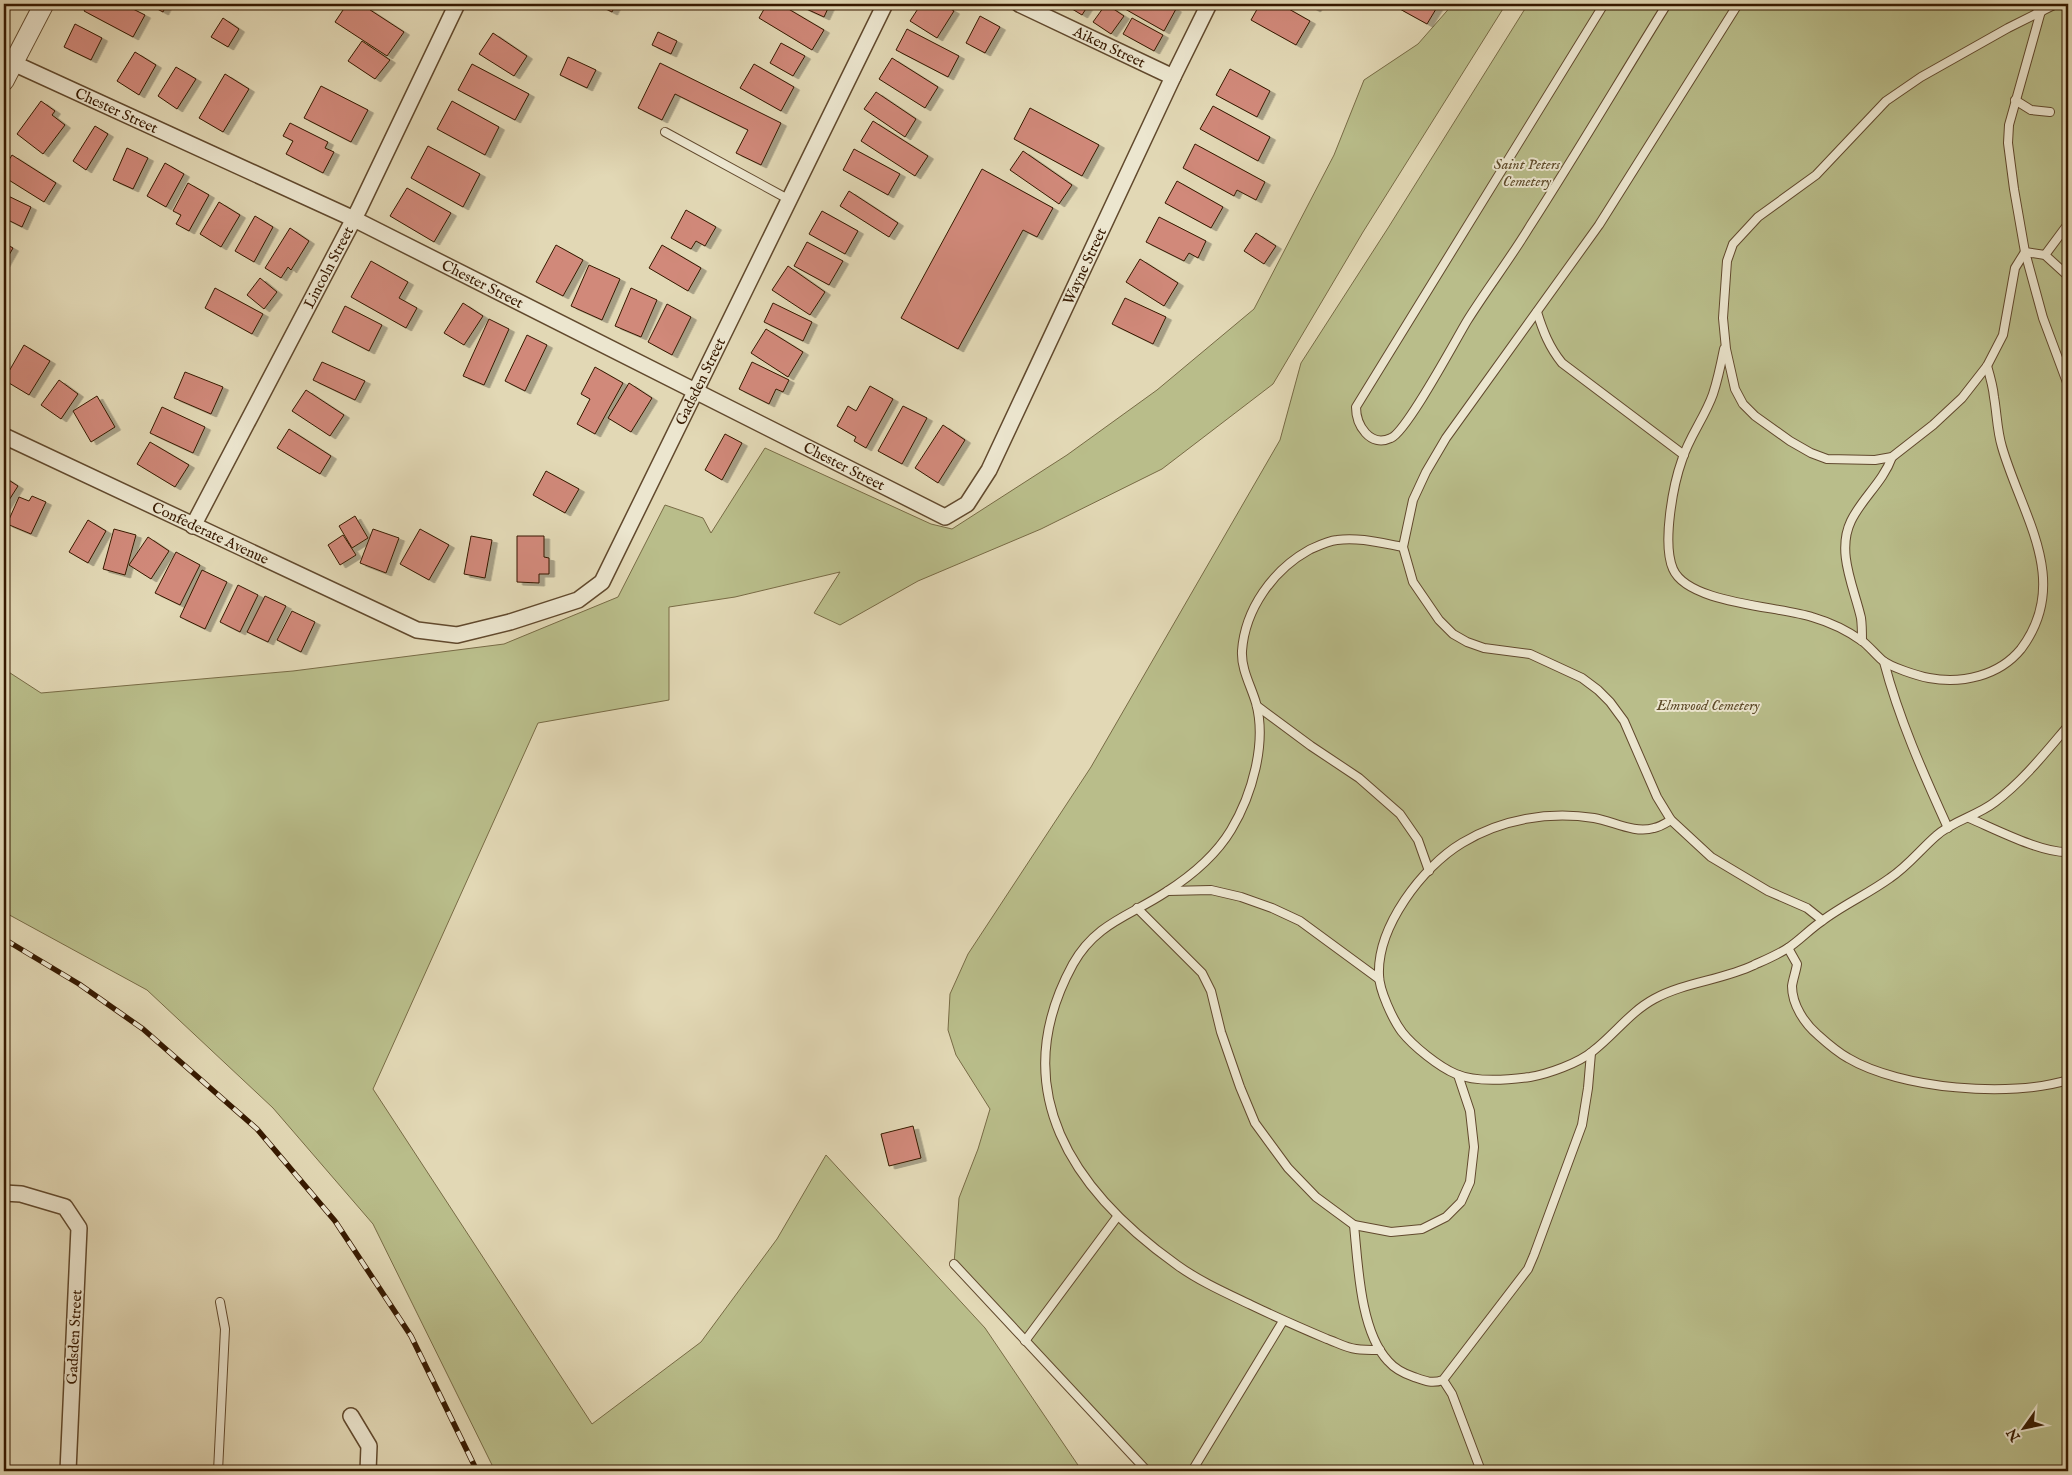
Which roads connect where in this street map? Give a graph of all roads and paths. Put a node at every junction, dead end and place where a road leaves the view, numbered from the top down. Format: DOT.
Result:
graph roads {
  1 [pos="44,4"];
  2 [pos="457,4"];
  3 [pos="885,4"];
  4 [pos="1019,4"];
  5 [pos="1209,4"];
  6 [pos="1604,4"];
  7 [pos="1667,4"];
  8 [pos="1738,4"];
  9 [pos="2031,4"];
  10 [pos="2056,4"];
  11 [pos="2042,7"];
  12 [pos="13,63"];
  13 [pos="1173,77"];
  14 [pos="4,81"];
  15 [pos="2015,100"];
  16 [pos="2050,112"];
  17 [pos="665,132"];
  18 [pos="788,199"];
  19 [pos="354,219"];
  20 [pos="2068,224"];
  21 [pos="2025,252"];
  22 [pos="2045,256"];
  23 [pos="2068,276"];
  24 [pos="1537,312"];
  25 [pos="1725,343"];
  26 [pos="1987,366"];
  27 [pos="2068,384"];
  28 [pos="693,392"];
  29 [pos="4,436"];
  30 [pos="1684,455"];
  31 [pos="1892,458"];
  32 [pos="944,517"];
  33 [pos="193,526"];
  34 [pos="1403,547"];
  35 [pos="417,630"];
  36 [pos="1862,641"];
  37 [pos="1884,662"];
  38 [pos="1257,706"];
  39 [pos="2068,726"];
  40 [pos="1970,818"];
  41 [pos="1671,820"];
  42 [pos="1948,828"];
  43 [pos="2068,852"];
  44 [pos="1429,871"];
  45 [pos="1168,891"];
  46 [pos="1138,908"];
  47 [pos="1822,920"];
  48 [pos="1788,948"];
  49 [pos="1379,979"];
  50 [pos="1591,1054"];
  51 [pos="1458,1075"];
  52 [pos="2068,1080"];
  53 [pos="4,1193"];
  54 [pos="1117,1217"];
  55 [pos="1354,1225"];
  56 [pos="954,1264"];
  57 [pos="220,1302"];
  58 [pos="1283,1321"];
  59 [pos="1025,1340"];
  60 [pos="1380,1350"];
  61 [pos="1443,1380"];
  62 [pos="351,1416"];
  63 [pos="68,1471"];
  64 [pos="218,1471"];
  65 [pos="368,1471"];
  66 [pos="1147,1471"];
  67 [pos="1192,1471"];
  68 [pos="1481,1471"];
  1 -- 12 [label="street"];
  2 -- 19 [label="street, Lincoln Street"];
  3 -- 18 [label="street, Gadsden Street"];
  4 -- 13 [label="street, Aiken Street"];
  5 -- 13 [label="street, Wayne Street"];
  6 -- 7 [label="lane"];
  8 -- 24 [label="lane"];
  9 -- 11 [label="lane"];
  10 -- 11 [label="lane"];
  11 -- 15 [label="lane"];
  11 -- 25 [label="lane"];
  12 -- 14 [label="street"];
  12 -- 19 [label="street, Chester Street"];
  13 -- 32 [label="street, Wayne Street"];
  15 -- 16 [label="lane"];
  15 -- 21 [label="lane"];
  17 -- 18 [label="lane"];
  18 -- 28 [label="street, Gadsden Street"];
  19 -- 28 [label="street, Chester Street"];
  19 -- 33 [label="street, Lincoln Street"];
  20 -- 22 [label="lane"];
  21 -- 22 [label="lane"];
  21 -- 26 [label="lane"];
  21 -- 27 [label="lane"];
  22 -- 23 [label="lane"];
  24 -- 30 [label="lane"];
  24 -- 34 [label="lane"];
  25 -- 30 [label="lane"];
  25 -- 31 [label="lane"];
  26 -- 31 [label="lane"];
  26 -- 37 [label="lane"];
  28 -- 32 [label="street, Chester Street"];
  28 -- 35 [label="street, Gadsden Street"];
  29 -- 33 [label="street, Confederate Avenue"];
  30 -- 36 [label="lane"];
  31 -- 36 [label="lane"];
  33 -- 35 [label="street, Confederate Avenue"];
  34 -- 38 [label="lane"];
  34 -- 41 [label="lane"];
  36 -- 37 [label="lane"];
  37 -- 42 [label="lane"];
  38 -- 44 [label="lane"];
  38 -- 45 [label="lane"];
  39 -- 40 [label="lane"];
  40 -- 42 [label="lane"];
  40 -- 43 [label="lane"];
  41 -- 44 [label="lane"];
  41 -- 47 [label="lane"];
  42 -- 47 [label="lane"];
  44 -- 49 [label="lane"];
  45 -- 46 [label="lane"];
  45 -- 49 [label="lane"];
  46 -- 54 [label="lane"];
  46 -- 55 [label="lane"];
  47 -- 48 [label="lane"];
  48 -- 50 [label="lane"];
  48 -- 52 [label="lane"];
  49 -- 51 [label="lane"];
  50 -- 51 [label="lane"];
  50 -- 61 [label="lane"];
  51 -- 55 [label="lane"];
  53 -- 63 [label="street, Gadsden Street"];
  54 -- 58 [label="lane"];
  54 -- 59 [label="lane"];
  55 -- 60 [label="lane"];
  56 -- 59 [label="lane"];
  57 -- 64 [label="lane"];
  58 -- 60 [label="lane"];
  58 -- 67 [label="lane"];
  59 -- 66 [label="lane"];
  60 -- 61 [label="lane"];
  61 -- 68 [label="lane"];
  62 -- 65 [label="street"];
}
